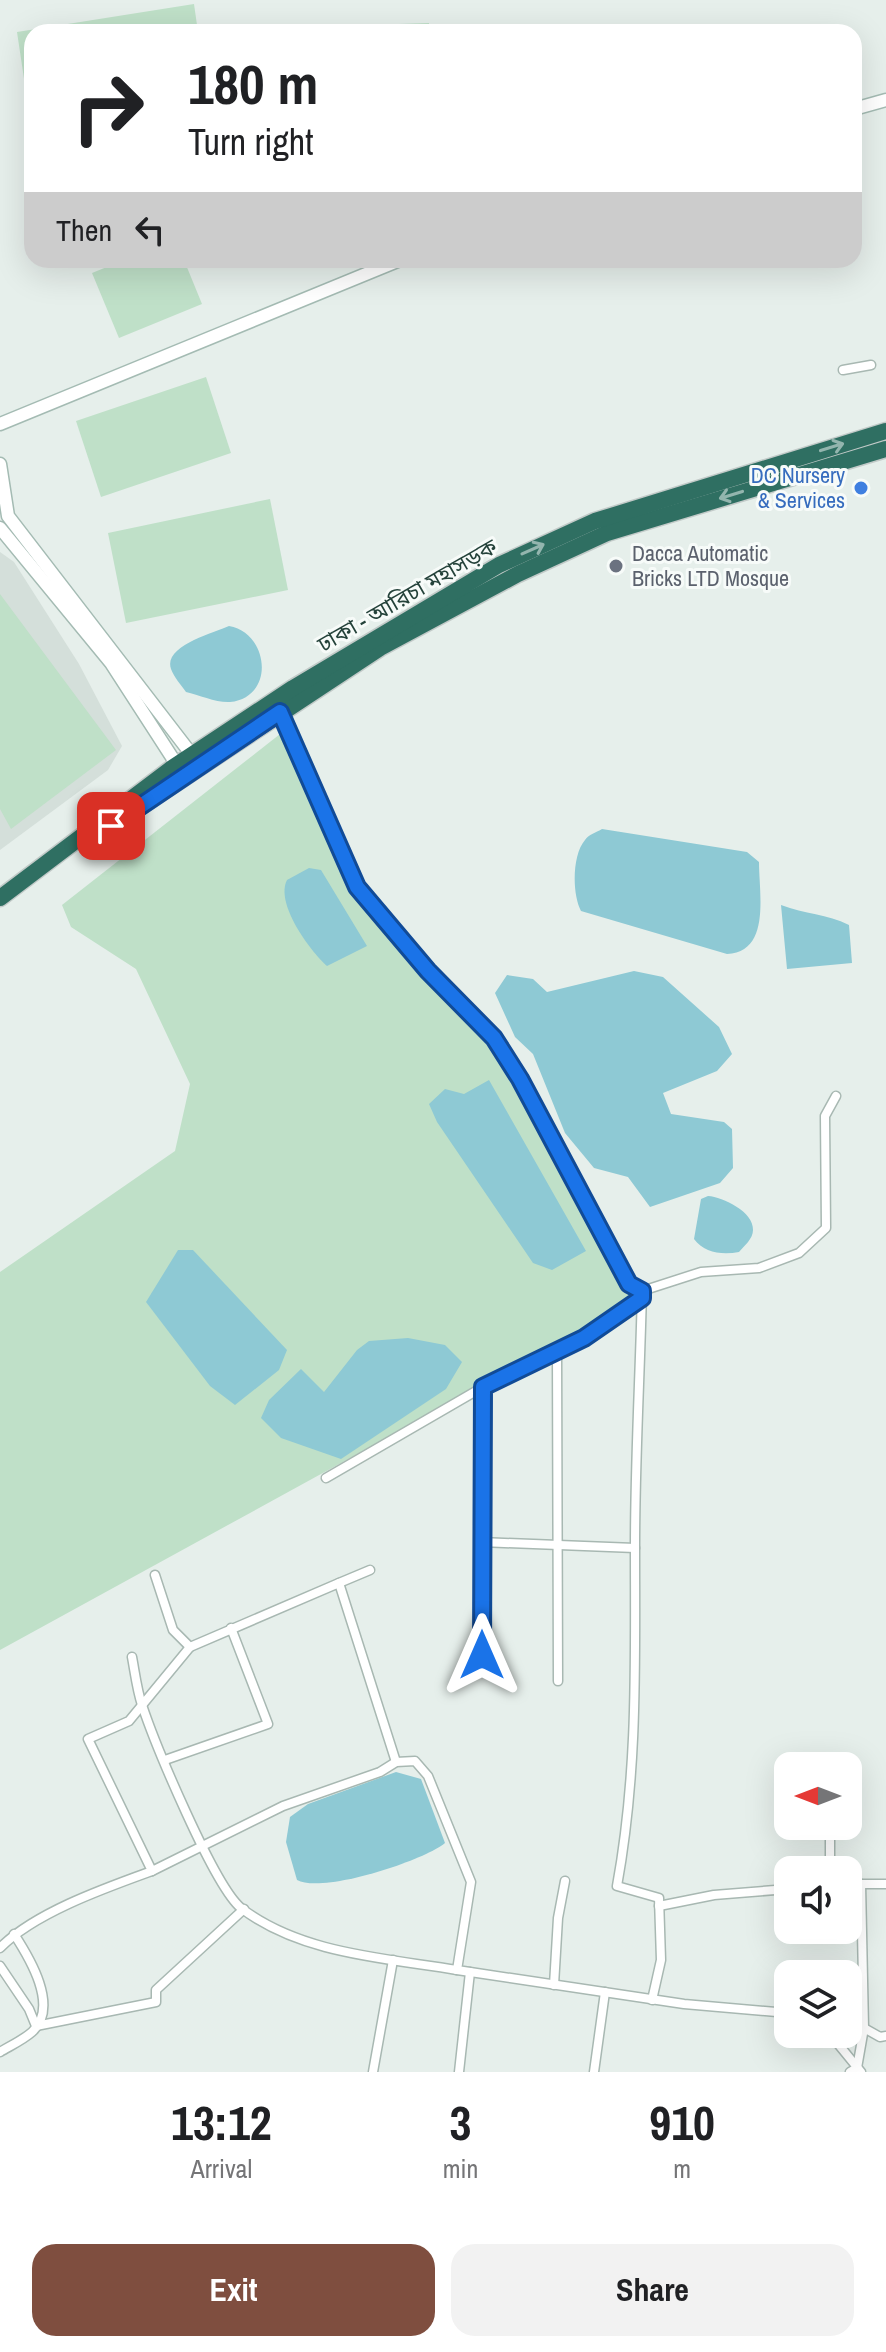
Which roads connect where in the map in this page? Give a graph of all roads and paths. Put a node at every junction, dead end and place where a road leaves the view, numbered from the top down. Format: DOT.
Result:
graph roads {
  1 [pos="886,100"];
  2 [pos="862,107"];
  3 [pos="380,268"];
  4 [pos="871,365"];
  5 [pos="843,370"];
  6 [pos="0,424"];
  7 [pos="886,431"];
  8 [pos="886,449"];
  9 [pos="0,464"];
  10 [pos="0,528"];
  11 [pos="280,712"];
  12 [pos="192,755"];
  13 [pos="177,765"];
  14 [pos="0,898"];
  15 [pos="0,911"];
  16 [pos="836,1096"];
  17 [pos="642,1294"];
  18 [pos="557,1351"];
  19 [pos="483,1387"];
  20 [pos="326,1478"];
  21 [pos="481,1542"];
  22 [pos="558,1545"];
  23 [pos="635,1548"];
  24 [pos="370,1570"];
  25 [pos="155,1575"];
  26 [pos="339,1583"];
  27 [pos="231,1628"];
  28 [pos="190,1647"];
  29 [pos="482,1655"];
  30 [pos="132,1657"];
  31 [pos="558,1681"];
  32 [pos="142,1705"];
  33 [pos="165,1760"];
  34 [pos="396,1762"];
  35 [pos="203,1849"];
  36 [pos="152,1871"];
  37 [pos="565,1881"];
  38 [pos="862,1884"];
  39 [pos="886,1884"];
  40 [pos="774,1890"];
  41 [pos="659,1906"];
  42 [pos="244,1909"];
  43 [pos="862,1932"];
  44 [pos="14,1934"];
  45 [pos="0,1948"];
  46 [pos="393,1960"];
  47 [pos="0,1966"];
  48 [pos="457,1970"];
  49 [pos="470,1972"];
  50 [pos="554,1985"];
  51 [pos="605,1992"];
  52 [pos="652,2000"];
  53 [pos="774,2012"];
  54 [pos="36,2026"];
  55 [pos="864,2028"];
  56 [pos="886,2036"];
  57 [pos="840,2048"];
  58 [pos="0,2052"];
  59 [pos="856,2071"];
  60 [pos="373,2072"];
  61 [pos="459,2072"];
  62 [pos="594,2072"];
  1 -- 2 [label="street"];
  3 -- 6 [label="street"];
  4 -- 5 [label="street"];
  12 -- 7 [label="highway, ঢাকা - আরিচা মহাসড়ক, one-way"];
  8 -- 11 [label="highway, ঢাকা - আরিচা মহাসড়ক, one-way"];
  9 -- 12 [label="street"];
  10 -- 13 [label="street"];
  11 -- 15 [label="highway, ঢাকা - আরিচা মহাসড়ক"];
  11 -- 17 [label="street"];
  12 -- 13 [label="highway, ঢাকা - আরিচা মহাসড়ক"];
  13 -- 14 [label="highway, ঢাকা - আরিচা মহাসড়ক"];
  16 -- 17 [label="street"];
  17 -- 18 [label="street"];
  17 -- 23 [label="street"];
  18 -- 19 [label="street"];
  18 -- 22 [label="street"];
  19 -- 20 [label="street"];
  19 -- 21 [label="street"];
  21 -- 22 [label="street"];
  21 -- 29 [label="street"];
  22 -- 23 [label="street"];
  22 -- 31 [label="street"];
  23 -- 41 [label="street"];
  24 -- 26 [label="street"];
  25 -- 28 [label="street"];
  26 -- 27 [label="street"];
  26 -- 34 [label="street"];
  27 -- 28 [label="street"];
  27 -- 33 [label="street"];
  28 -- 32 [label="street"];
  30 -- 32 [label="street"];
  32 -- 33 [label="street"];
  32 -- 36 [label="street"];
  33 -- 35 [label="street"];
  34 -- 35 [label="street"];
  34 -- 48 [label="street"];
  35 -- 36 [label="street"];
  35 -- 42 [label="street"];
  36 -- 44 [label="street"];
  37 -- 50 [label="street"];
  38 -- 39 [label="street"];
  40 -- 41 [label="street"];
  41 -- 52 [label="street"];
  42 -- 46 [label="street"];
  42 -- 54 [label="street"];
  43 -- 55 [label="street"];
  44 -- 45 [label="street"];
  44 -- 54 [label="street"];
  46 -- 48 [label="street"];
  46 -- 60 [label="street"];
  47 -- 54 [label="street"];
  48 -- 49 [label="street"];
  49 -- 50 [label="street"];
  49 -- 61 [label="street"];
  50 -- 51 [label="street"];
  51 -- 52 [label="street"];
  51 -- 62 [label="street"];
  52 -- 53 [label="street"];
  54 -- 58 [label="street"];
  55 -- 56 [label="street"];
  55 -- 59 [label="street"];
  57 -- 59 [label="street"];
}
